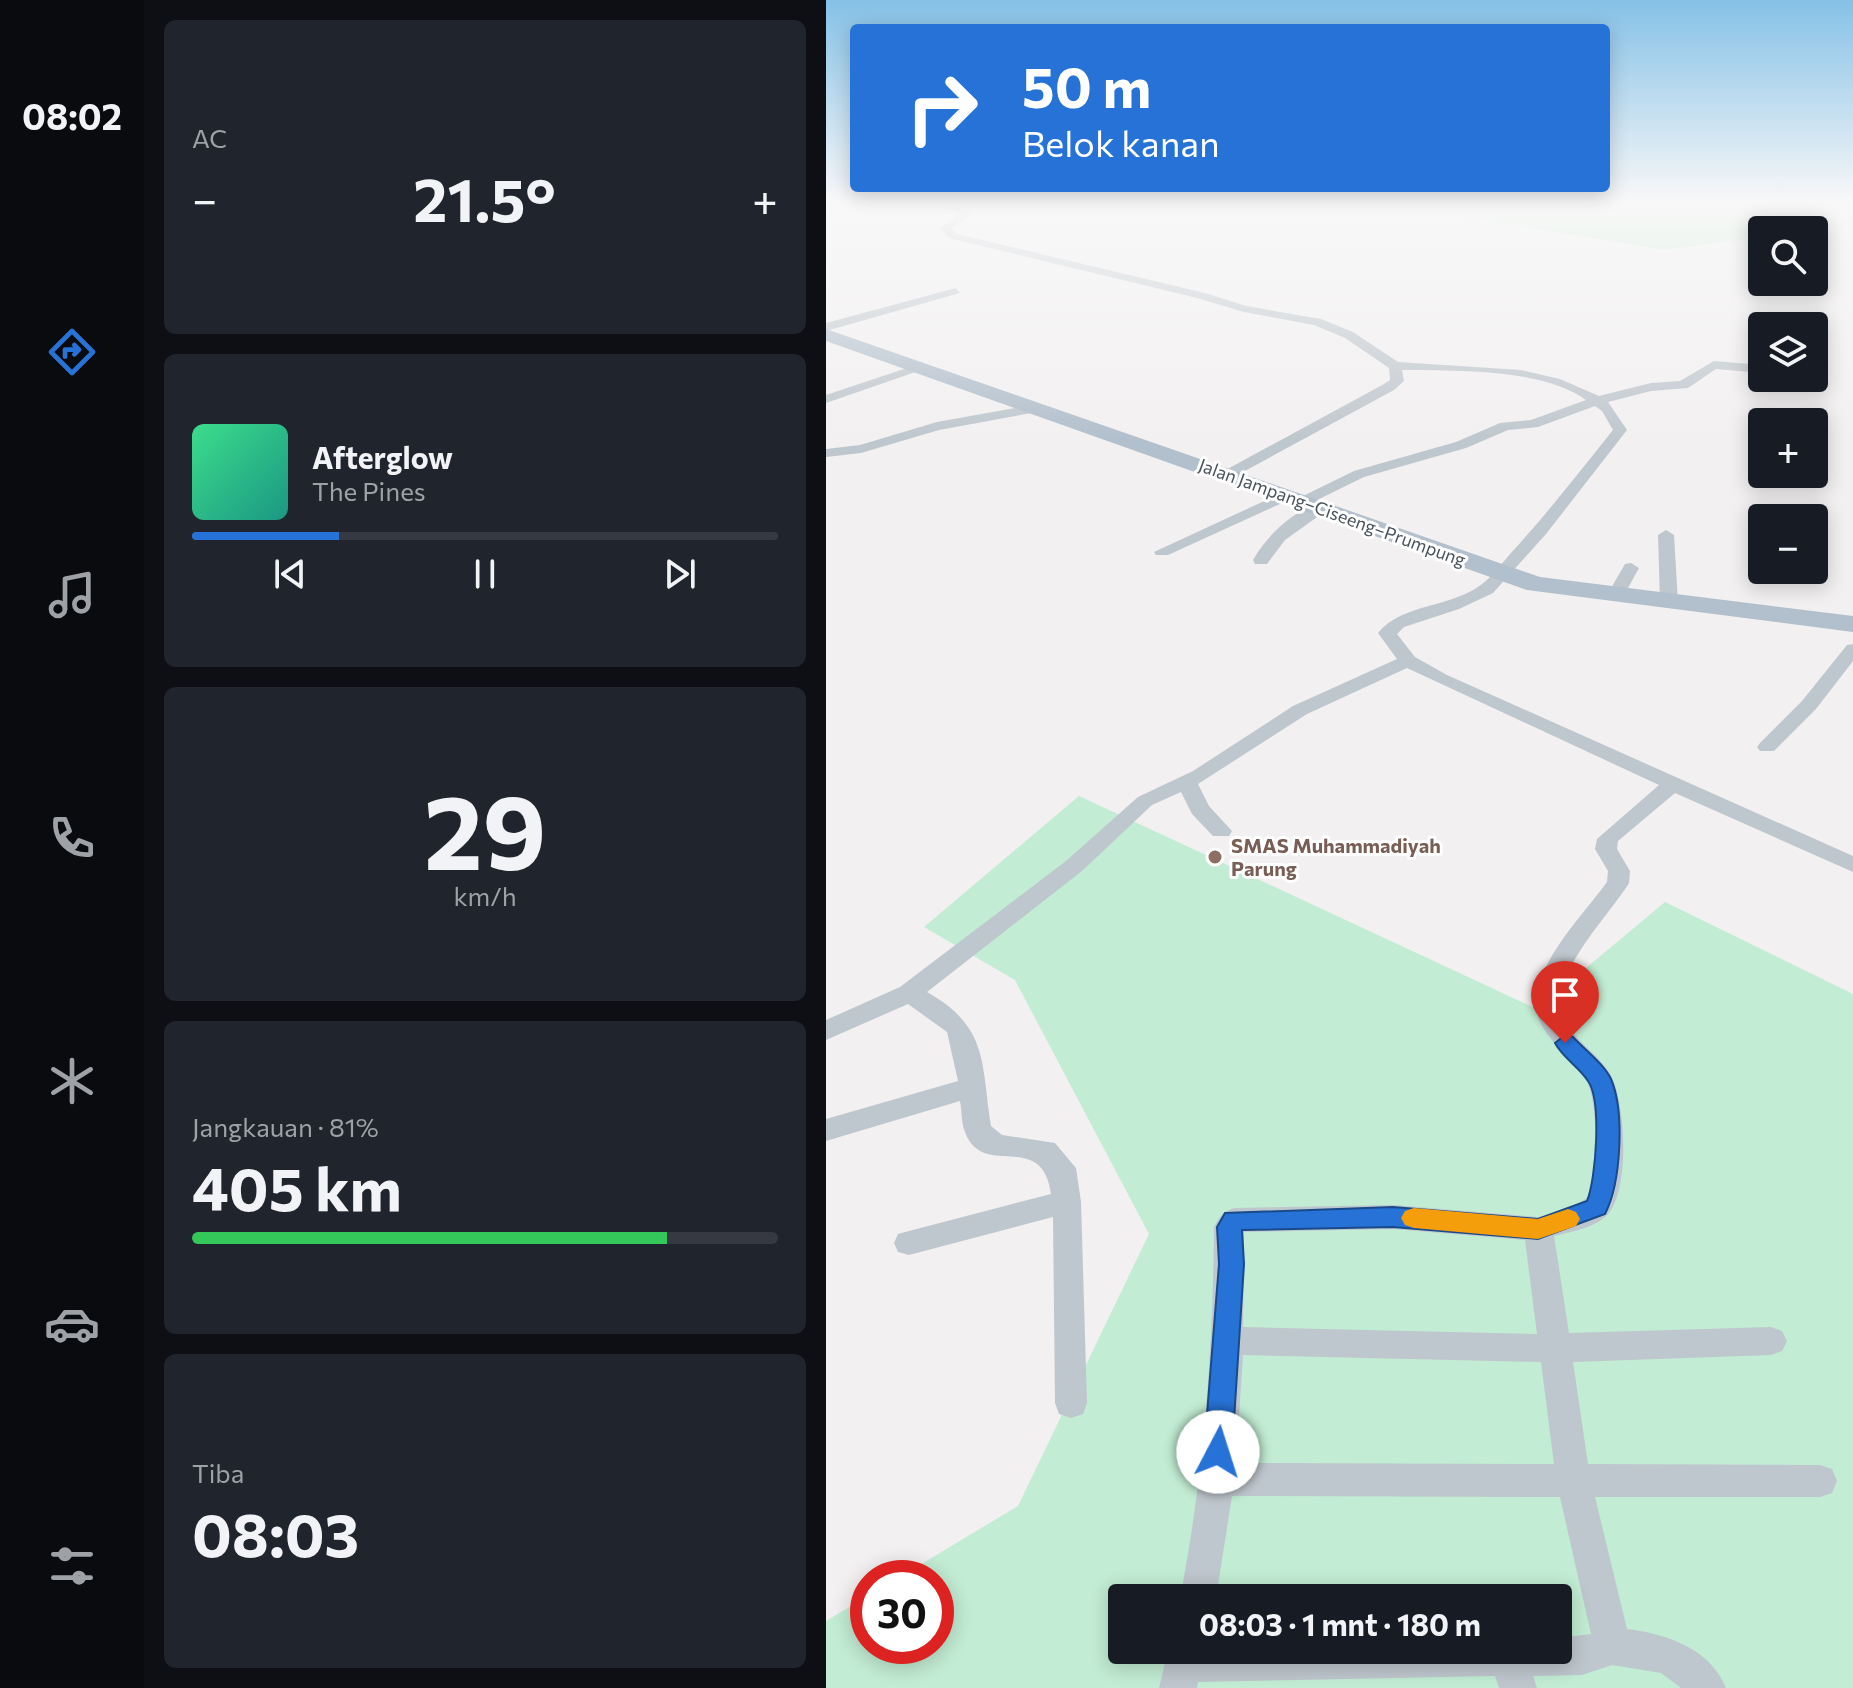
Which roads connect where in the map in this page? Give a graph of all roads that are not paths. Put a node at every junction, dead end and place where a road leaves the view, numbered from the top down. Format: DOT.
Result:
graph roads {
  1 [pos="1149,283"];
  2 [pos="956,291"];
  3 [pos="826,327"];
  4 [pos="826,335"];
  5 [pos="1395,366"];
  6 [pos="921,368"];
  7 [pos="1748,368"];
  8 [pos="828,399"];
  9 [pos="1599,401"];
  10 [pos="1037,408"];
  11 [pos="827,453"];
  12 [pos="1227,475"];
  13 [pos="1305,501"];
  14 [pos="1666,535"];
  15 [pos="1162,552"];
  16 [pos="1261,560"];
  17 [pos="1631,568"];
  18 [pos="1503,575"];
  19 [pos="1616,595"];
  20 [pos="1669,602"];
  21 [pos="1853,624"];
  22 [pos="1853,649"];
  23 [pos="1408,661"];
  24 [pos="1767,747"];
  25 [pos="1187,783"];
  26 [pos="1672,785"];
  27 [pos="1221,831"];
  28 [pos="1853,865"];
  29 [pos="909,993"];
  30 [pos="826,1031"];
  31 [pos="970,1088"];
  32 [pos="826,1130"];
  33 [pos="1067,1202"];
  34 [pos="1538,1229"];
  35 [pos="909,1243"];
  36 [pos="1227,1341"];
  37 [pos="1771,1341"];
  38 [pos="1555,1348"];
  39 [pos="1071,1403"];
  40 [pos="1215,1479"];
  41 [pos="1820,1481"];
  42 [pos="1574,1483"];
  43 [pos="1200,1584"];
  44 [pos="1612,1646"];
  45 [pos="1182,1667"];
  46 [pos="1512,1672"];
  47 [pos="1707,1688"];
  1 -- 5 [label="street"];
  2 -- 3 [label="street"];
  4 -- 6 [label="main road, Jalan Jampang–Ciseeng–Prumpung"];
  5 -- 9 [label="street"];
  5 -- 12 [label="street"];
  6 -- 8 [label="street"];
  6 -- 10 [label="main road, Jalan Jampang–Ciseeng–Prumpung"];
  7 -- 9 [label="street"];
  9 -- 13 [label="street"];
  9 -- 18 [label="street"];
  10 -- 11 [label="street"];
  10 -- 12 [label="main road, Jalan Jampang–Ciseeng–Prumpung"];
  12 -- 13 [label="main road, Jalan Jampang–Ciseeng–Prumpung"];
  13 -- 15 [label="street"];
  13 -- 16 [label="street"];
  13 -- 18 [label="main road, Jalan Jampang–Ciseeng–Prumpung"];
  14 -- 20 [label="street"];
  17 -- 19 [label="street"];
  18 -- 19 [label="main road, Jalan Jampang–Ciseeng–Prumpung"];
  18 -- 23 [label="street"];
  19 -- 20 [label="main road, Jalan Jampang–Ciseeng–Prumpung"];
  20 -- 21 [label="main road, Jalan Jampang–Ciseeng–Prumpung"];
  22 -- 24 [label="street"];
  23 -- 25 [label="street"];
  23 -- 26 [label="street"];
  25 -- 27 [label="street"];
  25 -- 29 [label="street"];
  26 -- 28 [label="street"];
  26 -- 34 [label="street"];
  29 -- 30 [label="street"];
  29 -- 31 [label="street"];
  31 -- 32 [label="street"];
  31 -- 33 [label="street"];
  33 -- 35 [label="street"];
  33 -- 39 [label="street"];
  34 -- 36 [label="street"];
  34 -- 38 [label="street"];
  36 -- 38 [label="street"];
  36 -- 40 [label="street"];
  37 -- 38 [label="street"];
  38 -- 42 [label="street"];
  40 -- 42 [label="street"];
  40 -- 43 [label="street"];
  41 -- 42 [label="street"];
  42 -- 44 [label="street"];
  44 -- 46 [label="street"];
  44 -- 47 [label="street"];
  45 -- 46 [label="street"];
}
